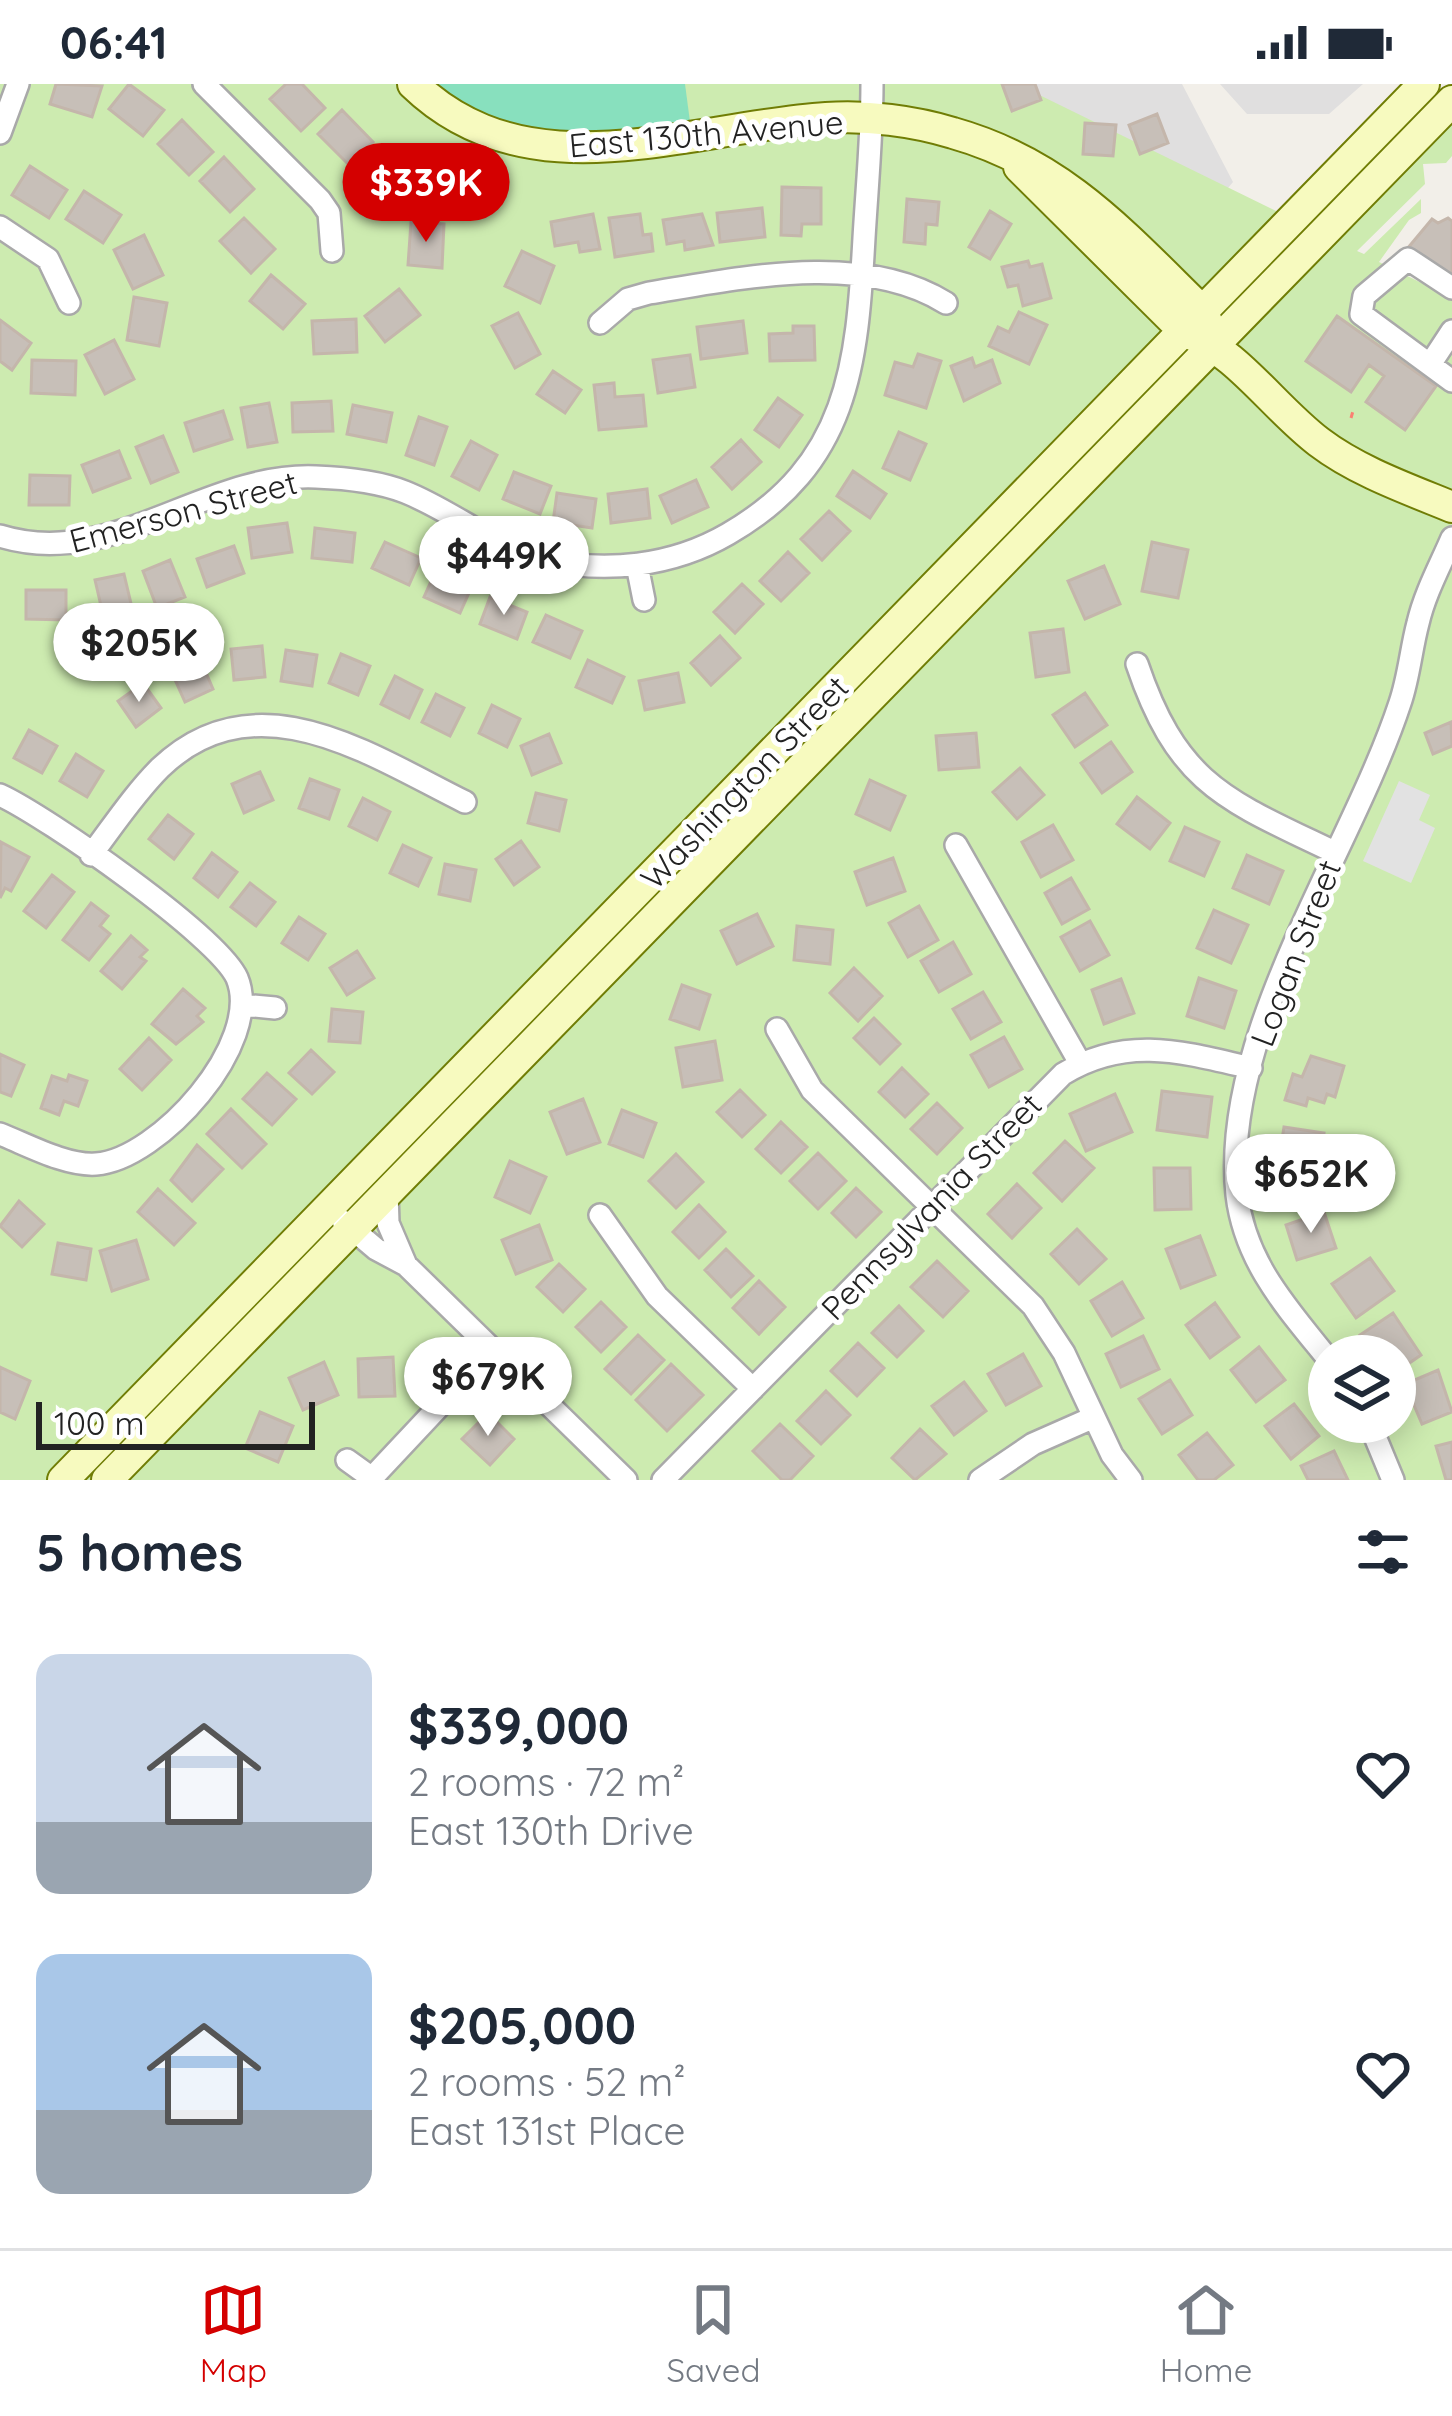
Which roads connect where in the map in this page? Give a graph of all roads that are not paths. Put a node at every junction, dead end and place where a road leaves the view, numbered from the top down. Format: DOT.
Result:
graph roads {
  1 [pos="18,84"];
  2 [pos="204,84"];
  3 [pos="412,84"];
  4 [pos="872,84"];
  5 [pos="1424,84"];
  6 [pos="1452,101"];
  7 [pos="871,119"];
  8 [pos="0,133"];
  9 [pos="0,227"];
  10 [pos="332,251"];
  11 [pos="862,277"];
  12 [pos="1452,288"];
  13 [pos="70,303"];
  14 [pos="946,303"];
  15 [pos="1193,322"];
  16 [pos="600,323"];
  17 [pos="1452,332"];
  18 [pos="1215,344"];
  19 [pos="1430,363"];
  20 [pos="1452,381"];
  21 [pos="1452,508"];
  22 [pos="0,536"];
  23 [pos="1452,538"];
  24 [pos="637,565"];
  25 [pos="644,600"];
  26 [pos="1137,664"];
  27 [pos="0,795"];
  28 [pos="465,802"];
  29 [pos="956,845"];
  30 [pos="1334,852"];
  31 [pos="91,855"];
  32 [pos="243,1005"];
  33 [pos="275,1008"];
  34 [pos="777,1029"];
  35 [pos="1079,1063"];
  36 [pos="1251,1068"];
  37 [pos="0,1134"];
  38 [pos="91,1165"];
  39 [pos="90,1190"];
  40 [pos="388,1192"];
  41 [pos="932,1207"];
  42 [pos="600,1215"];
  43 [pos="340,1218"];
  44 [pos="406,1265"];
  45 [pos="1309,1335"];
  46 [pos="490,1351"];
  47 [pos="753,1389"];
  48 [pos="1092,1418"];
  49 [pos="1379,1443"];
  50 [pos="347,1460"];
  51 [pos="371,1479"];
  52 [pos="63,1480"];
  53 [pos="107,1480"];
  54 [pos="626,1480"];
  55 [pos="663,1480"];
  56 [pos="980,1480"];
  57 [pos="1131,1480"];
  58 [pos="1394,1480"];
  1 -- 8 [label="street"];
  2 -- 10 [label="street"];
  3 -- 7 [label="main road, East 130th Avenue"];
  4 -- 7 [label="street, Emerson Street"];
  5 -- 15 [label="main road, Washington Street"];
  6 -- 18 [label="main road, Washington Street"];
  7 -- 11 [label="street, Emerson Street"];
  7 -- 15 [label="main road, East 130th Avenue"];
  9 -- 13 [label="street"];
  11 -- 14 [label="street"];
  11 -- 16 [label="street"];
  11 -- 24 [label="street, Emerson Street"];
  12 -- 19 [label="street"];
  15 -- 18 [label="main road, East 130th Avenue"];
  15 -- 43 [label="main road, Washington Street"];
  17 -- 19 [label="street"];
  18 -- 21 [label="main road, East 130th Avenue"];
  18 -- 40 [label="main road, Washington Street"];
  19 -- 20 [label="street"];
  22 -- 24 [label="street, Emerson Street"];
  23 -- 30 [label="street, Logan Street"];
  24 -- 25 [label="street"];
  26 -- 30 [label="street"];
  27 -- 31 [label="street"];
  28 -- 31 [label="street"];
  29 -- 35 [label="street"];
  30 -- 36 [label="street, Logan Street"];
  31 -- 32 [label="street"];
  32 -- 33 [label="street"];
  32 -- 38 [label="street"];
  34 -- 41 [label="street"];
  35 -- 36 [label="street, Pennsylvania Street"];
  35 -- 41 [label="street, Pennsylvania Street"];
  36 -- 45 [label="street, Logan Street"];
  37 -- 38 [label="street"];
  38 -- 39 [label="street"];
  40 -- 43 [label="main road, Washington Street"];
  40 -- 44 [label="street"];
  41 -- 47 [label="street, Pennsylvania Street"];
  41 -- 48 [label="street"];
  42 -- 47 [label="street"];
  43 -- 44 [label="street"];
  43 -- 52 [label="main road, Washington Street"];
  43 -- 53 [label="main road, Washington Street"];
  44 -- 46 [label="street"];
  46 -- 51 [label="street"];
  46 -- 54 [label="street"];
  47 -- 55 [label="street, Pennsylvania Street"];
  48 -- 56 [label="street"];
  48 -- 57 [label="street"];
  49 -- 58 [label="street"];
  50 -- 51 [label="street"];
}
